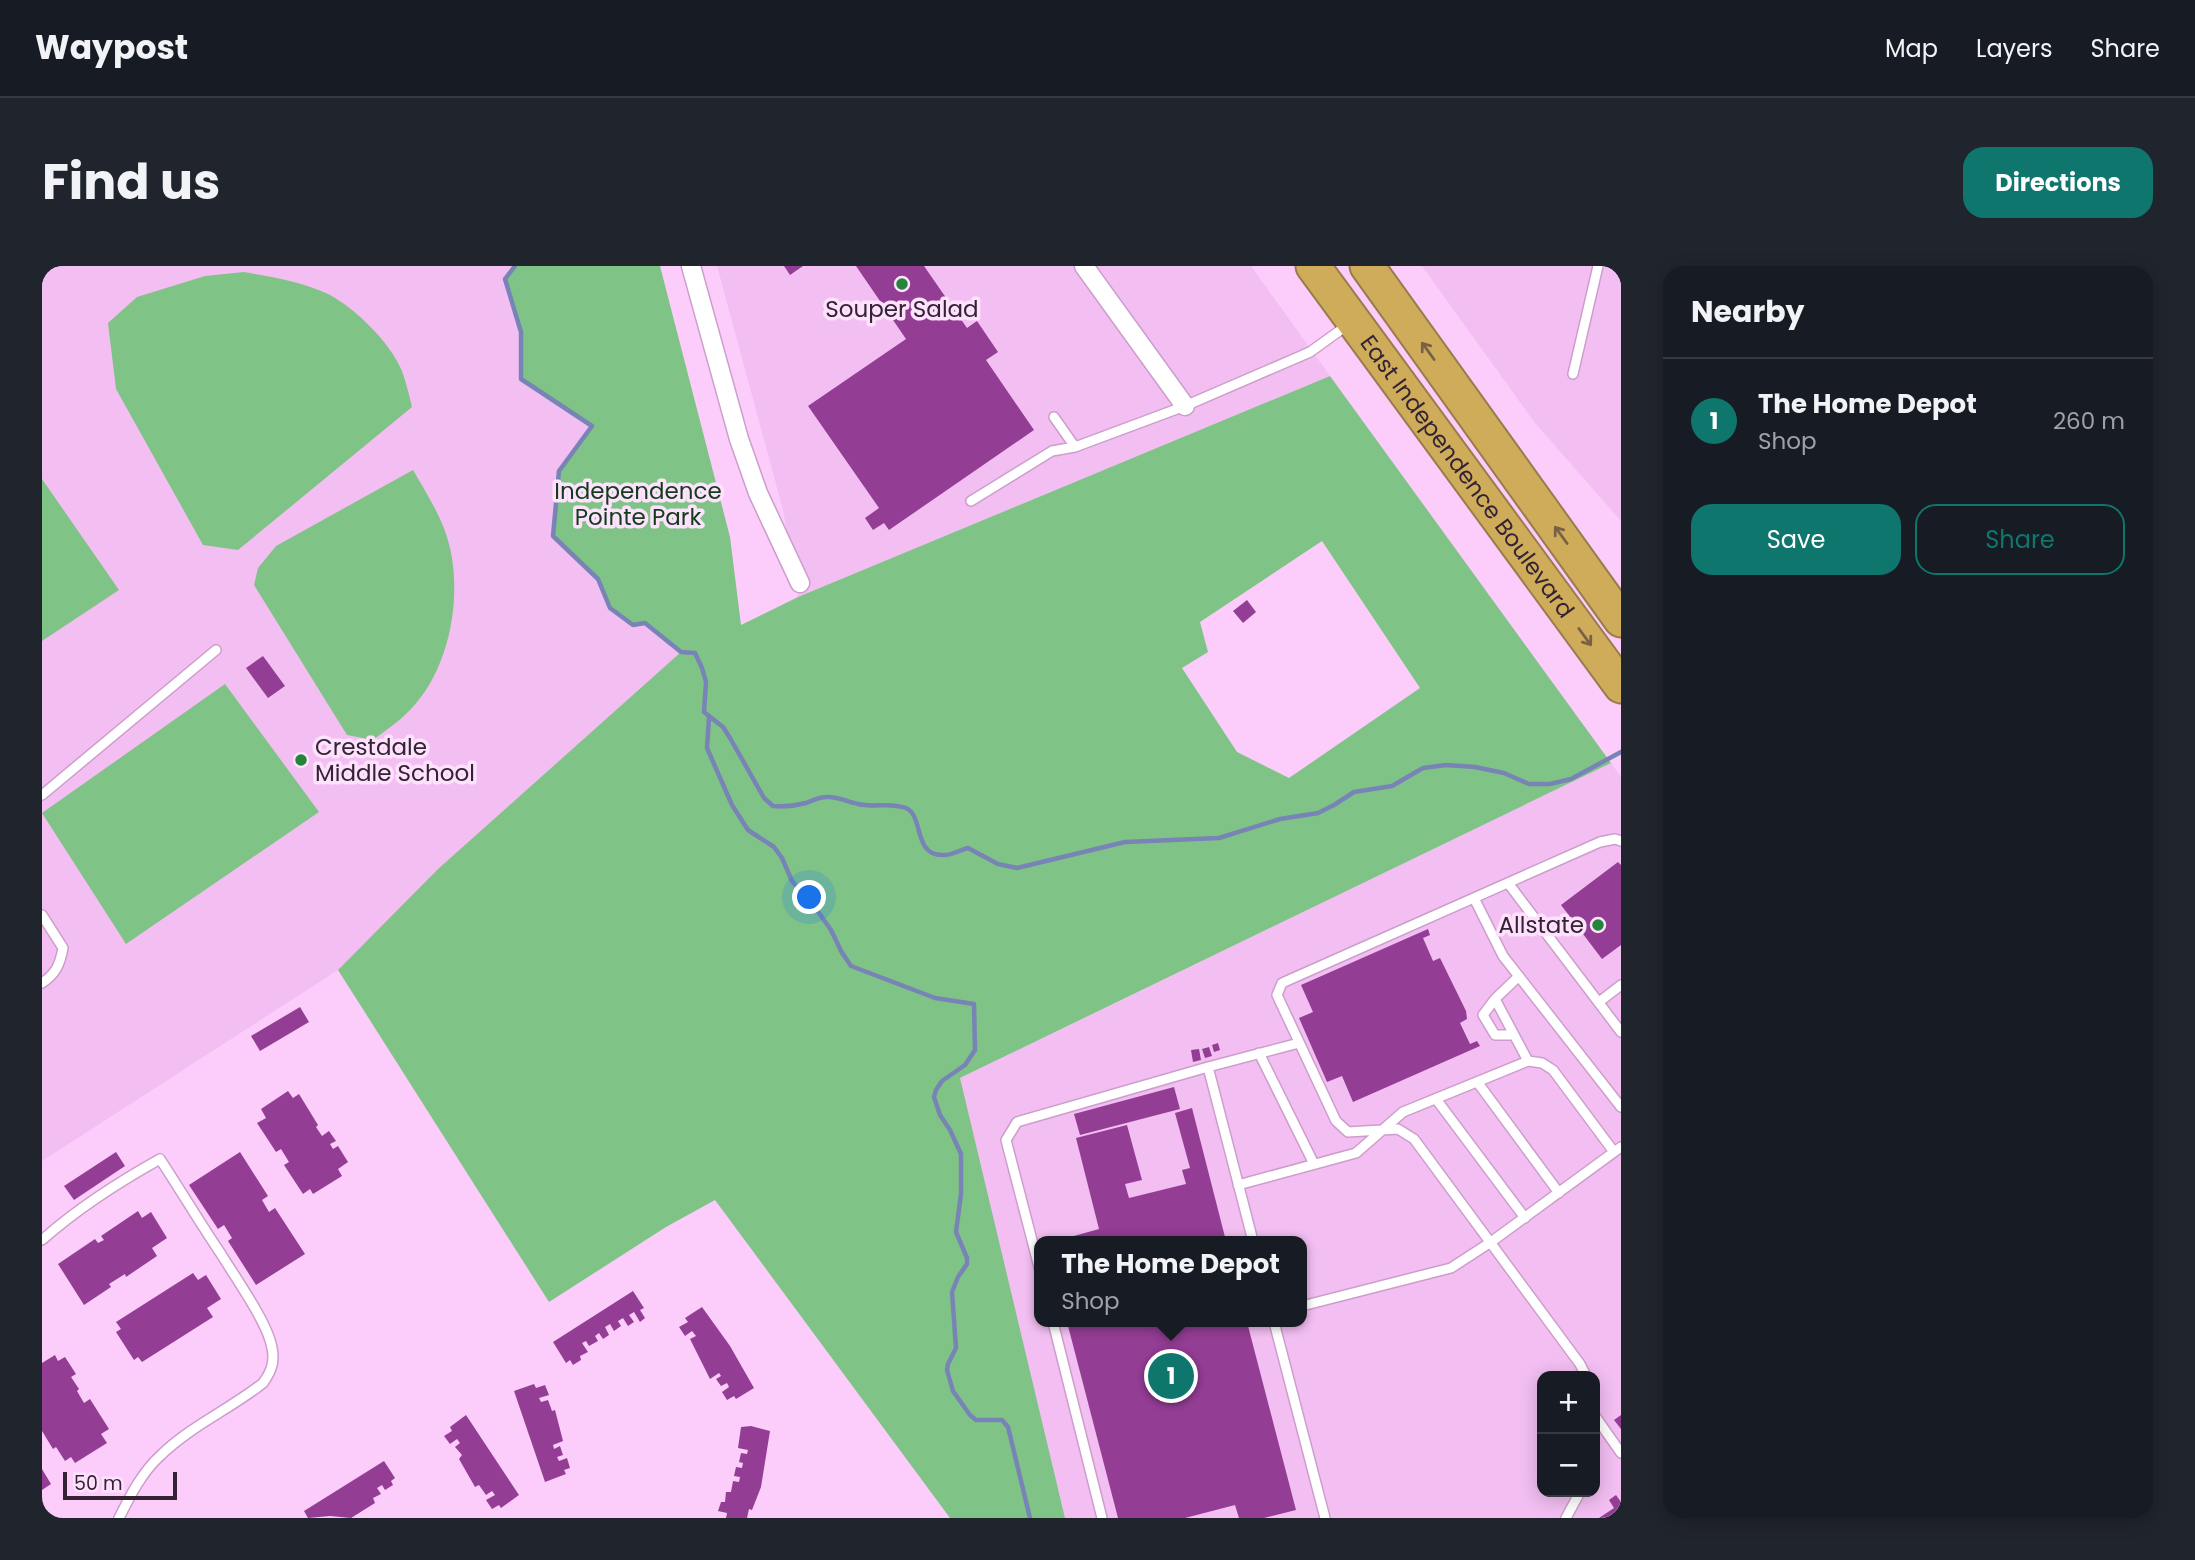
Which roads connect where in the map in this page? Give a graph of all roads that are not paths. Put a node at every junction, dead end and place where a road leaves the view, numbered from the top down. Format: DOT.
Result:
graph roads {
  1 [pos="691,266"];
  2 [pos="1084,266"];
  3 [pos="1313,266"];
  4 [pos="1367,266"];
  5 [pos="1598,266"];
  6 [pos="1354,321"];
  7 [pos="1573,374"];
  8 [pos="1185,406"];
  9 [pos="1054,417"];
  10 [pos="1076,447"];
  11 [pos="971,501"];
  12 [pos="800,583"];
  13 [pos="1614,608"];
  14 [pos="216,650"];
  15 [pos="1621,686"];
  16 [pos="42,795"];
  17 [pos="1621,841"];
  18 [pos="1508,883"];
  19 [pos="1474,898"];
  20 [pos="42,915"];
  21 [pos="1519,976"];
  22 [pos="42,984"];
  23 [pos="1621,985"];
  24 [pos="1495,999"];
  25 [pos="1599,1002"];
  26 [pos="1621,1032"];
  27 [pos="1514,1035"];
  28 [pos="1299,1042"];
  29 [pos="1259,1053"];
  30 [pos="1528,1061"];
  31 [pos="1208,1067"];
  32 [pos="1478,1083"];
  33 [pos="1617,1093"];
  34 [pos="1436,1098"];
  35 [pos="1621,1107"];
  36 [pos="1381,1130"];
  37 [pos="1618,1150"];
  38 [pos="1314,1164"];
  39 [pos="1238,1185"];
  40 [pos="1559,1193"];
  41 [pos="1525,1217"];
  42 [pos="1252,1236"];
  43 [pos="42,1240"];
  44 [pos="1491,1242"];
  45 [pos="1034,1248"];
  46 [pos="1307,1305"];
  47 [pos="1054,1327"];
  48 [pos="1275,1327"];
  49 [pos="1584,1371"];
  50 [pos="1600,1423"];
  51 [pos="1621,1453"];
  52 [pos="1577,1497"];
  53 [pos="119,1518"];
  54 [pos="1102,1518"];
  55 [pos="1325,1518"];
  56 [pos="1566,1518"];
  1 -- 12 [label="street"];
  2 -- 8 [label="street"];
  3 -- 6 [label="highway, East Independence Boulevard"];
  13 -- 4 [label="highway, East Independence Boulevard, one-way"];
  5 -- 7 [label="lane"];
  6 -- 8 [label="lane"];
  6 -- 15 [label="highway, East Independence Boulevard, one-way"];
  8 -- 10 [label="lane"];
  9 -- 10 [label="lane"];
  10 -- 11 [label="lane"];
  14 -- 16 [label="lane"];
  17 -- 18 [label="lane"];
  18 -- 19 [label="lane"];
  18 -- 25 [label="lane"];
  19 -- 21 [label="lane"];
  19 -- 28 [label="lane"];
  20 -- 22 [label="lane"];
  21 -- 24 [label="lane"];
  21 -- 33 [label="lane"];
  23 -- 25 [label="lane"];
  24 -- 27 [label="lane"];
  24 -- 27 [label="lane"];
  25 -- 26 [label="lane"];
  27 -- 30 [label="lane"];
  28 -- 29 [label="lane"];
  28 -- 36 [label="lane"];
  29 -- 31 [label="lane"];
  29 -- 38 [label="lane"];
  30 -- 32 [label="lane"];
  30 -- 37 [label="lane"];
  31 -- 39 [label="lane"];
  31 -- 45 [label="lane"];
  32 -- 34 [label="lane"];
  32 -- 40 [label="lane"];
  33 -- 35 [label="lane"];
  34 -- 36 [label="lane"];
  34 -- 41 [label="lane"];
  36 -- 38 [label="lane"];
  36 -- 44 [label="lane"];
  37 -- 40 [label="lane"];
  38 -- 39 [label="lane"];
  39 -- 42 [label="lane"];
  40 -- 41 [label="lane"];
  41 -- 44 [label="lane"];
  43 -- 53 [label="lane"];
  44 -- 46 [label="lane"];
  44 -- 49 [label="lane"];
  47 -- 54 [label="lane"];
  48 -- 55 [label="lane"];
  50 -- 51 [label="lane"];
  52 -- 56 [label="lane"];
}
